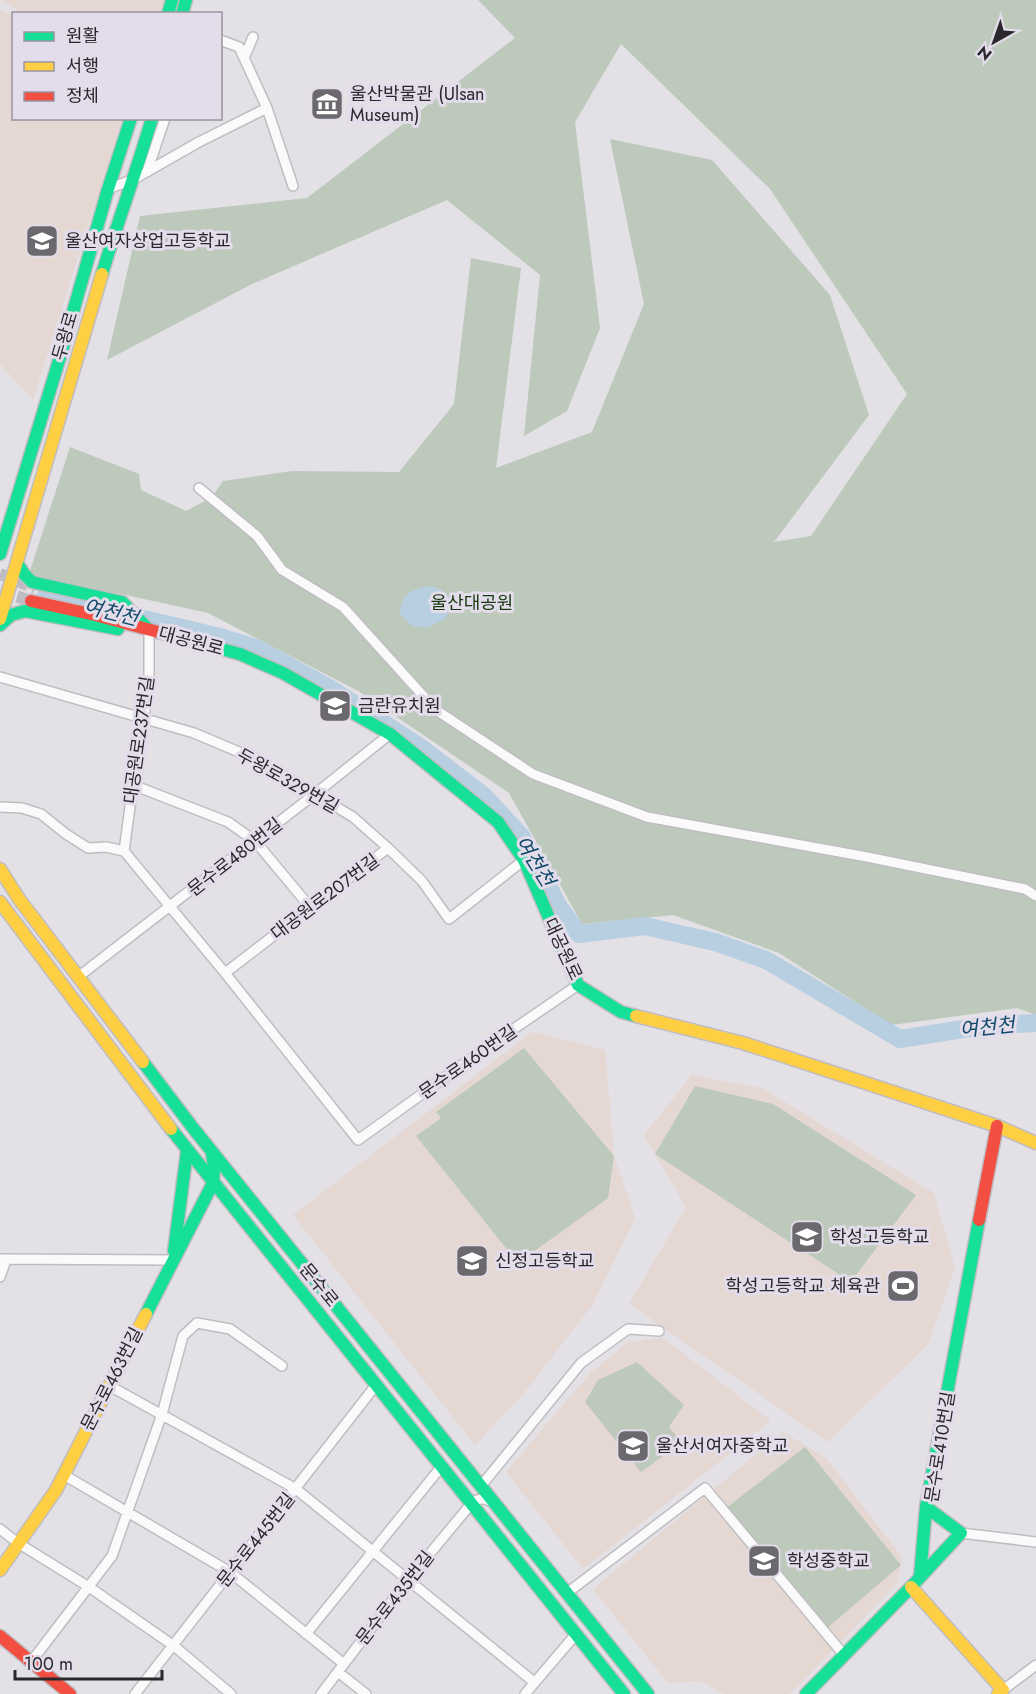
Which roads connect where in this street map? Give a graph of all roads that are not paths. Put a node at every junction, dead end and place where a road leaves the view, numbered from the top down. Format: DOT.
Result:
graph roads {
  1 [pos="252,37"];
  2 [pos="222,41"];
  3 [pos="244,58"];
  4 [pos="267,108"];
  5 [pos="130,120"];
  6 [pos="151,120"];
  7 [pos="164,120"];
  8 [pos="147,172"];
  9 [pos="134,179"];
  10 [pos="293,186"];
  11 [pos="108,189"];
  12 [pos="199,488"];
  13 [pos="0,554"];
  14 [pos="17,563"];
  15 [pos="34,585"];
  16 [pos="28,606"];
  17 [pos="0,619"];
  18 [pos="0,625"];
  19 [pos="149,629"];
  20 [pos="0,677"];
  21 [pos="144,719"];
  22 [pos="390,734"];
  23 [pos="133,785"];
  24 [pos="315,794"];
  25 [pos="0,807"];
  26 [pos="255,841"];
  27 [pos="388,848"];
  28 [pos="124,851"];
  29 [pos="524,860"];
  30 [pos="0,868"];
  31 [pos="1036,896"];
  32 [pos="0,902"];
  33 [pos="170,906"];
  34 [pos="310,908"];
  35 [pos="225,973"];
  36 [pos="78,977"];
  37 [pos="578,985"];
  38 [pos="998,1126"];
  39 [pos="1036,1143"];
  40 [pos="187,1151"];
  41 [pos="211,1151"];
  42 [pos="213,1182"];
  43 [pos="251,1201"];
  44 [pos="280,1236"];
  45 [pos="265,1248"];
  46 [pos="3,1259"];
  47 [pos="173,1260"];
  48 [pos="0,1277"];
  49 [pos="659,1331"];
  50 [pos="282,1366"];
  51 [pos="108,1385"];
  52 [pos="376,1385"];
  53 [pos="162,1414"];
  54 [pos="432,1425"];
  55 [pos="417,1436"];
  56 [pos="441,1467"];
  57 [pos="64,1475"];
  58 [pos="481,1486"];
  59 [pos="296,1489"];
  60 [pos="471,1504"];
  61 [pos="496,1505"];
  62 [pos="926,1507"];
  63 [pos="128,1511"];
  64 [pos="0,1529"];
  65 [pos="961,1533"];
  66 [pos="1036,1542"];
  67 [pos="18,1543"];
  68 [pos="373,1552"];
  69 [pos="0,1569"];
  70 [pos="230,1572"];
  71 [pos="920,1577"];
  72 [pos="408,1580"];
  73 [pos="88,1587"];
  74 [pos="911,1587"];
  75 [pos="567,1593"];
  76 [pos="306,1634"];
  77 [pos="576,1634"];
  78 [pos="0,1636"];
  79 [pos="174,1646"];
  80 [pos="844,1655"];
  81 [pos="31,1662"];
  82 [pos="1036,1665"];
  83 [pos="341,1668"];
  84 [pos="534,1682"];
  85 [pos="1001,1692"];
  86 [pos="70,1694"];
  87 [pos="135,1694"];
  88 [pos="231,1694"];
  89 [pos="321,1694"];
  90 [pos="366,1694"];
  91 [pos="525,1694"];
  92 [pos="623,1694"];
  93 [pos="648,1694"];
  94 [pos="806,1694"];
  1 -- 3 [label="street"];
  2 -- 3 [label="street"];
  3 -- 4 [label="street"];
  4 -- 8 [label="street"];
  4 -- 10 [label="street"];
  5 -- 11 [label="main road, 두왕로"];
  6 -- 9 [label="main road"];
  7 -- 8 [label="street"];
  8 -- 9 [label="street"];
  9 -- 11 [label="street"];
  9 -- 14 [label="main road"];
  11 -- 13 [label="main road, 두왕로"];
  12 -- 31 [label="street"];
  14 -- 15 [label="main road"];
  14 -- 17 [label="main road"];
  15 -- 16 [label="main road"];
  15 -- 19 [label="main road"];
  16 -- 18 [label="main road"];
  16 -- 19 [label="main road, 대공원로"];
  19 -- 21 [label="street, 대공원로237번길"];
  19 -- 22 [label="main road, 대공원로"];
  20 -- 21 [label="street, 두왕로329번길"];
  21 -- 23 [label="street, 대공원로237번길"];
  21 -- 24 [label="street, 두왕로329번길"];
  22 -- 24 [label="street, 문수로480번길"];
  22 -- 29 [label="main road, 대공원로"];
  23 -- 26 [label="street"];
  23 -- 28 [label="street, 대공원로237번길"];
  24 -- 26 [label="street, 문수로480번길"];
  24 -- 27 [label="street, 두왕로329번길"];
  25 -- 28 [label="street"];
  26 -- 33 [label="street, 문수로480번길"];
  26 -- 34 [label="street"];
  27 -- 29 [label="street, 대공원로207번길"];
  27 -- 34 [label="street, 대공원로207번길"];
  28 -- 33 [label="street"];
  29 -- 37 [label="main road, 대공원로"];
  30 -- 36 [label="main road, 문수로"];
  32 -- 40 [label="main road, 문수로"];
  33 -- 35 [label="street"];
  33 -- 36 [label="street, 문수로480번길"];
  34 -- 35 [label="street, 대공원로207번길"];
  35 -- 37 [label="street, 문수로460번길"];
  36 -- 41 [label="main road, 문수로"];
  37 -- 38 [label="main road, 대공원로"];
  38 -- 39 [label="main road, 대공원로"];
  38 -- 62 [label="main road, 문수로410번길"];
  40 -- 42 [label="main road, 문수로"];
  40 -- 47 [label="main road"];
  41 -- 42 [label="main road"];
  41 -- 43 [label="main road, 문수로"];
  42 -- 43 [label="main road"];
  42 -- 45 [label="main road, 문수로"];
  42 -- 47 [label="main road, 문수로463번길"];
  43 -- 44 [label="main road, 문수로"];
  44 -- 45 [label="main road"];
  44 -- 54 [label="main road, 문수로"];
  45 -- 52 [label="main road, 문수로"];
  46 -- 47 [label="street"];
  46 -- 48 [label="street"];
  47 -- 51 [label="main road, 문수로463번길"];
  49 -- 58 [label="street"];
  50 -- 53 [label="street"];
  51 -- 53 [label="street"];
  51 -- 57 [label="main road, 문수로463번길"];
  52 -- 55 [label="main road, 문수로"];
  52 -- 59 [label="street, 문수로445번길"];
  53 -- 59 [label="street"];
  53 -- 63 [label="street"];
  54 -- 55 [label="main road"];
  54 -- 58 [label="main road, 문수로"];
  55 -- 56 [label="main road, 문수로"];
  56 -- 60 [label="main road, 문수로"];
  56 -- 68 [label="street"];
  57 -- 63 [label="street"];
  57 -- 67 [label="main road, 문수로463번길"];
  58 -- 61 [label="main road, 문수로"];
  59 -- 68 [label="street"];
  59 -- 70 [label="street, 문수로445번길"];
  60 -- 61 [label="street"];
  60 -- 72 [label="street, 문수로435번길"];
  60 -- 77 [label="main road, 문수로"];
  61 -- 75 [label="main road, 문수로"];
  62 -- 65 [label="main road, 문수로410번길"];
  62 -- 71 [label="main road"];
  63 -- 70 [label="street"];
  63 -- 73 [label="street"];
  64 -- 67 [label="street"];
  65 -- 66 [label="street"];
  65 -- 71 [label="main road"];
  67 -- 69 [label="main road, 문수로463번길"];
  67 -- 73 [label="street"];
  68 -- 72 [label="street"];
  68 -- 76 [label="street"];
  70 -- 76 [label="street"];
  70 -- 79 [label="street, 문수로445번길"];
  71 -- 74 [label="main road"];
  72 -- 83 [label="street, 문수로435번길"];
  72 -- 84 [label="street"];
  73 -- 79 [label="street"];
  73 -- 81 [label="street"];
  74 -- 80 [label="main road"];
  74 -- 85 [label="main road"];
  75 -- 80 [label="street"];
  75 -- 93 [label="main road, 문수로"];
  76 -- 83 [label="street"];
  77 -- 84 [label="street"];
  77 -- 92 [label="main road, 문수로"];
  78 -- 81 [label="main road"];
  79 -- 87 [label="street, 문수로445번길"];
  79 -- 88 [label="street"];
  80 -- 94 [label="main road"];
  81 -- 86 [label="main road"];
  82 -- 85 [label="street"];
  83 -- 89 [label="street, 문수로435번길"];
  83 -- 90 [label="street"];
  84 -- 91 [label="street"];
}
